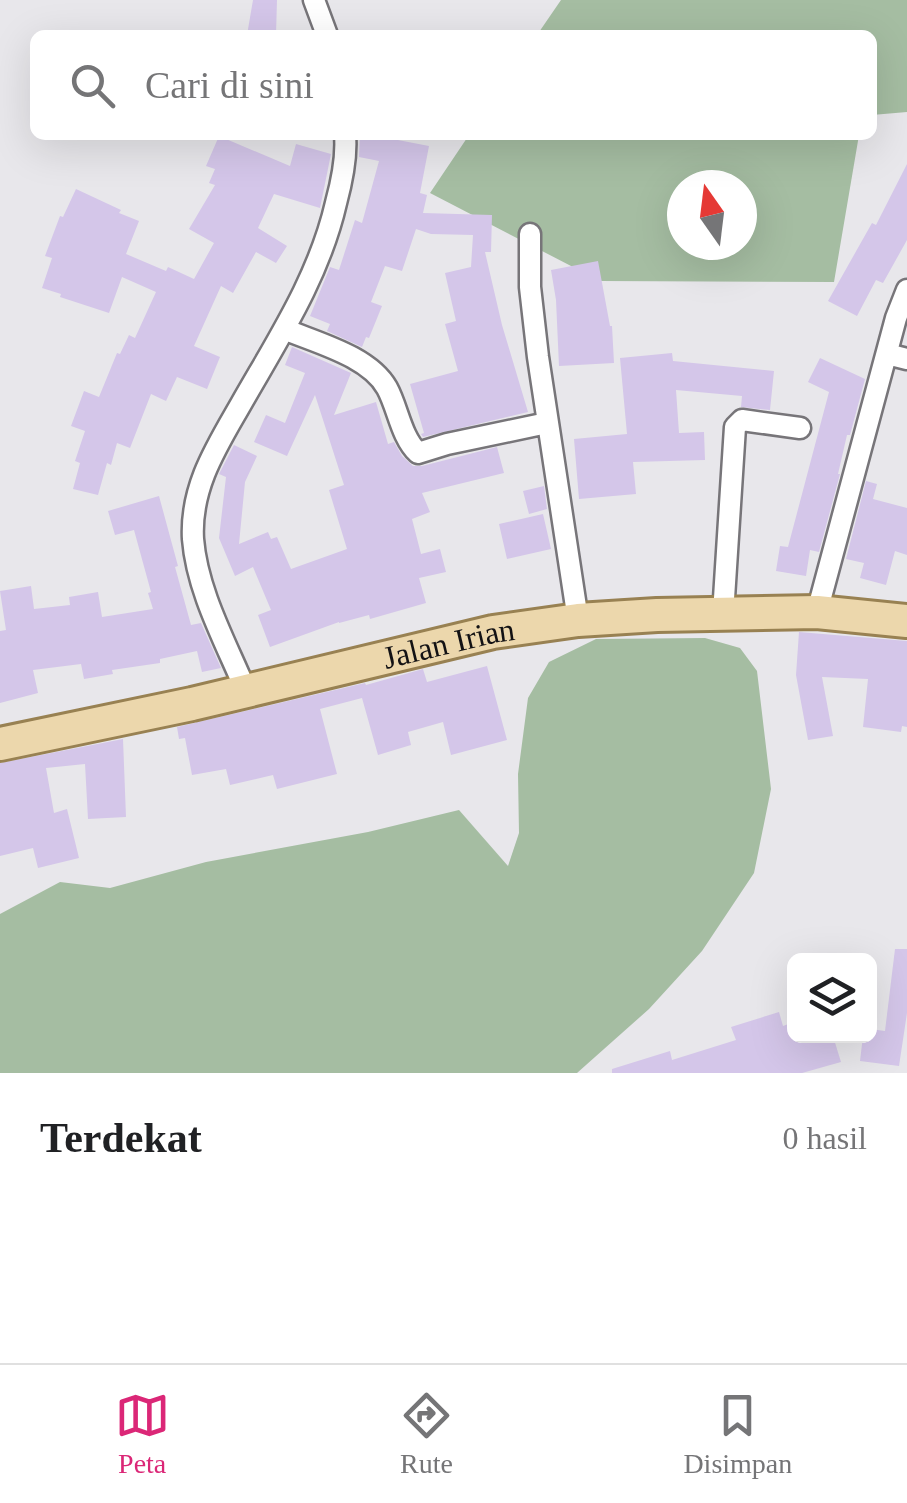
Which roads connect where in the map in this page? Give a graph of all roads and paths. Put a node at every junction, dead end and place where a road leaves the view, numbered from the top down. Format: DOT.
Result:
graph roads {
  1 [pos="314,0"];
  2 [pos="325,30"];
  3 [pos="345,140"];
  4 [pos="530,234"];
  5 [pos="907,290"];
  6 [pos="284,329"];
  7 [pos="897,356"];
  8 [pos="547,423"];
  9 [pos="800,428"];
  10 [pos="817,612"];
  11 [pos="723,614"];
  12 [pos="578,620"];
  13 [pos="907,621"];
  14 [pos="246,691"];
  15 [pos="0,744"];
  1 -- 2 [label="street"];
  3 -- 6 [label="street"];
  4 -- 8 [label="street"];
  5 -- 7 [label="street"];
  6 -- 8 [label="street"];
  6 -- 14 [label="street"];
  7 -- 10 [label="street"];
  8 -- 12 [label="street"];
  9 -- 11 [label="street"];
  10 -- 11 [label="main road, Jalan Irian"];
  10 -- 13 [label="main road, Jalan Irian"];
  11 -- 12 [label="main road, Jalan Irian"];
  12 -- 14 [label="main road, Jalan Irian"];
  14 -- 15 [label="main road, Jalan Irian"];
}
